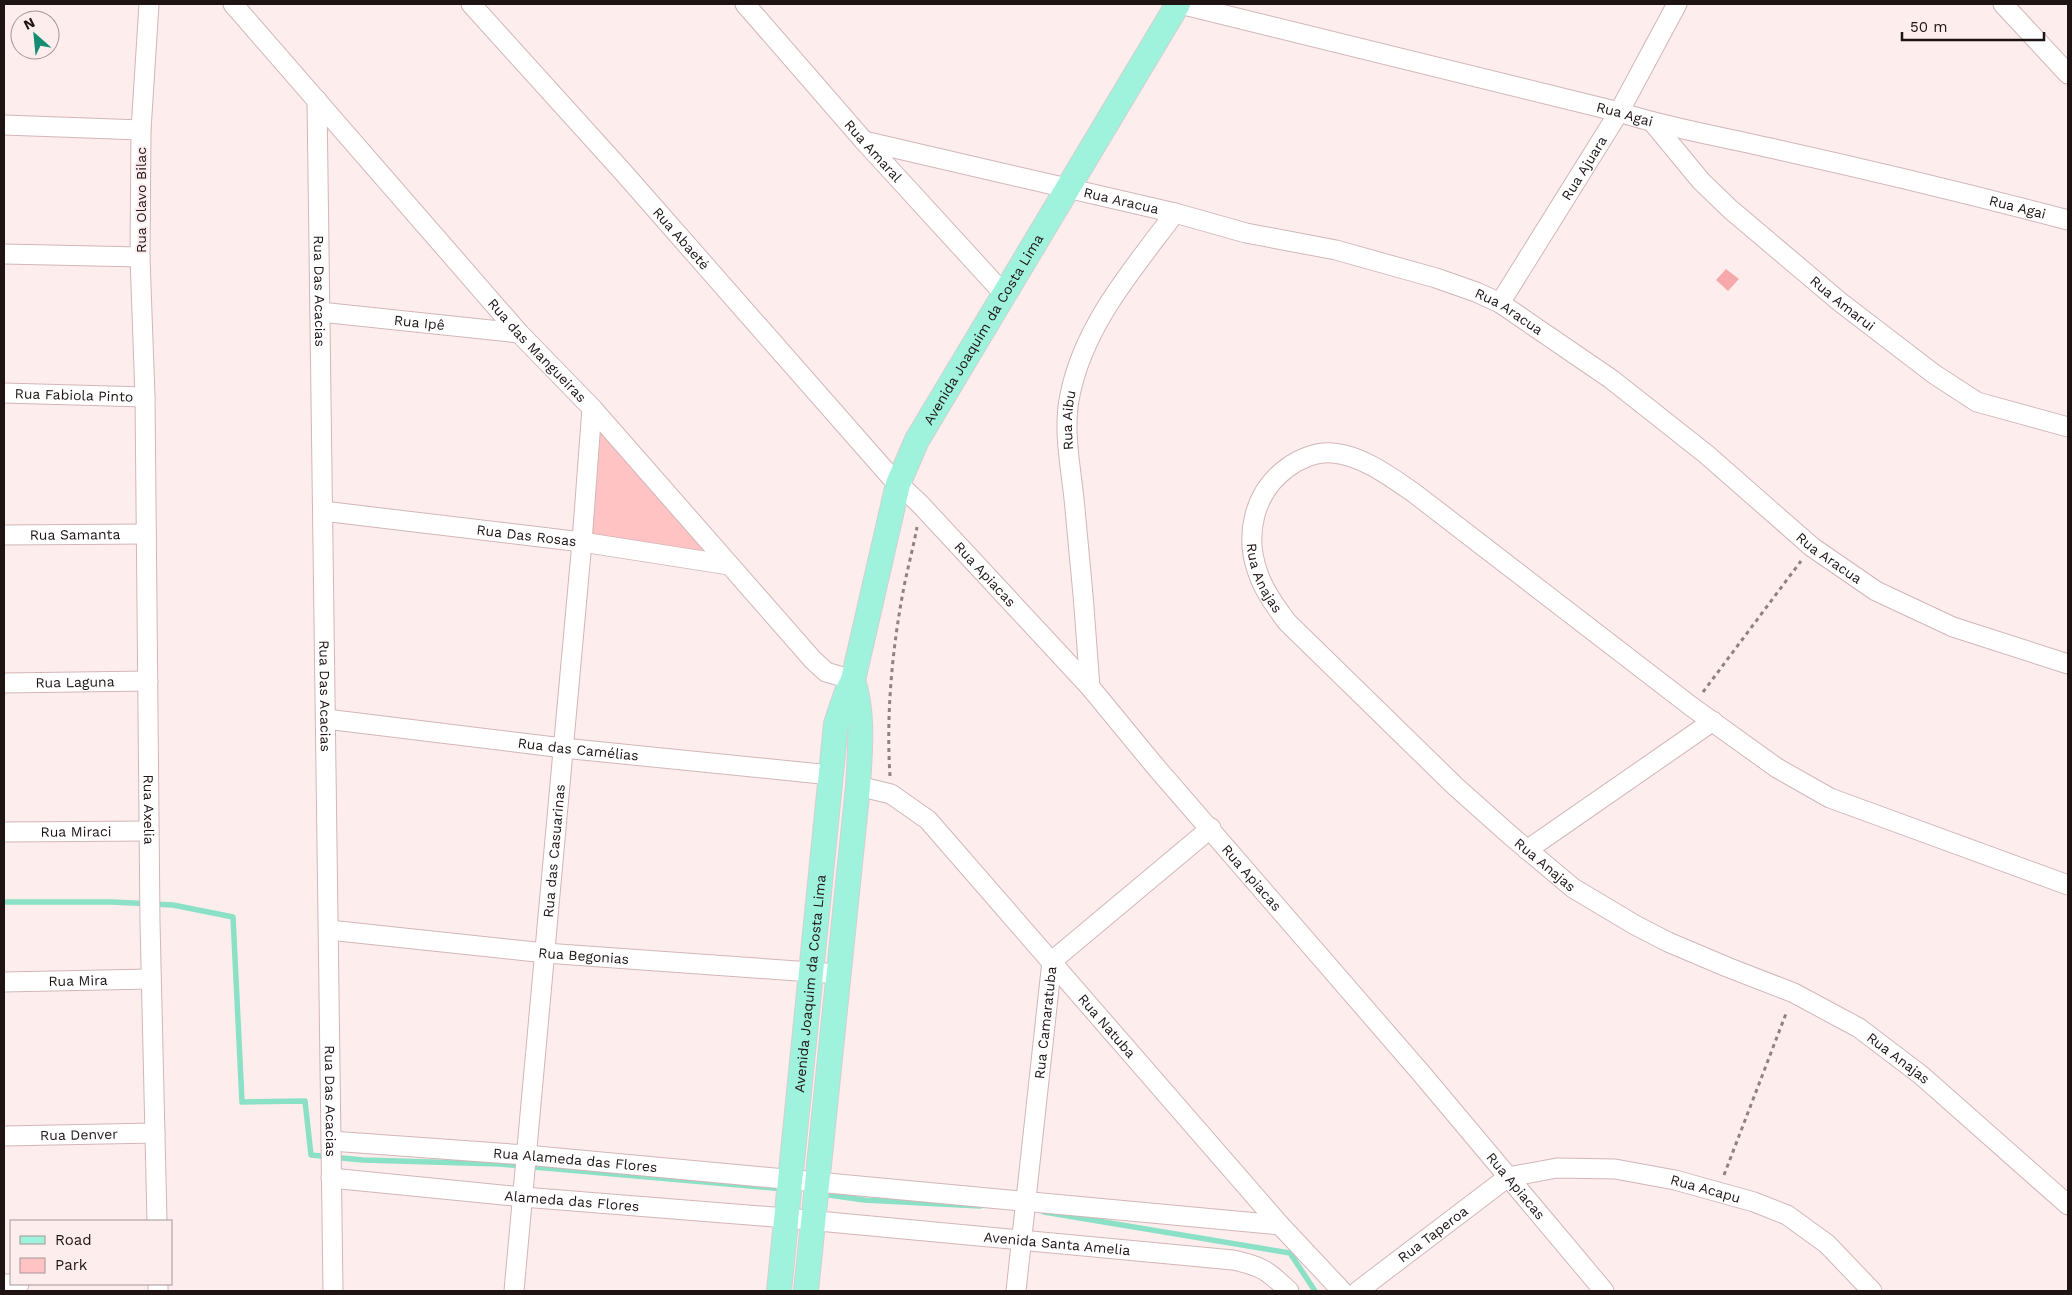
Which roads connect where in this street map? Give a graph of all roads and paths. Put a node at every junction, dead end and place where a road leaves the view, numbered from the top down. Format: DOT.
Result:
graph roads {
  1 [pos="149,4"];
  2 [pos="233,4"];
  3 [pos="471,4"];
  4 [pos="745,4"];
  5 [pos="1179,4"];
  6 [pos="1677,4"];
  7 [pos="2003,4"];
  8 [pos="2068,74"];
  9 [pos="318,100"];
  10 [pos="1619,112"];
  11 [pos="1654,124"];
  12 [pos="4,125"];
  13 [pos="141,130"];
  14 [pos="864,141"];
  15 [pos="1067,188"];
  16 [pos="1175,213"];
  17 [pos="2068,220"];
  18 [pos="4,254"];
  19 [pos="140,257"];
  20 [pos="1004,294"];
  21 [pos="1500,303"];
  22 [pos="320,312"];
  23 [pos="519,333"];
  24 [pos="4,393"];
  25 [pos="145,397"];
  26 [pos="592,408"];
  27 [pos="2068,427"];
  28 [pos="894,480"];
  29 [pos="920,504"];
  30 [pos="323,512"];
  31 [pos="146,534"];
  32 [pos="4,535"];
  33 [pos="582,542"];
  34 [pos="1812,547"];
  35 [pos="729,565"];
  36 [pos="2068,664"];
  37 [pos="853,680"];
  38 [pos="148,681"];
  39 [pos="4,683"];
  40 [pos="1090,687"];
  41 [pos="1692,706"];
  42 [pos="326,719"];
  43 [pos="1712,722"];
  44 [pos="564,748"];
  45 [pos="830,775"];
  46 [pos="858,786"];
  47 [pos="891,794"];
  48 [pos="1211,828"];
  49 [pos="149,831"];
  50 [pos="4,832"];
  51 [pos="1527,850"];
  52 [pos="2068,885"];
  53 [pos="329,930"];
  54 [pos="545,954"];
  55 [pos="1052,961"];
  56 [pos="811,971"];
  57 [pos="839,974"];
  58 [pos="151,979"];
  59 [pos="4,982"];
  60 [pos="1794,993"];
  61 [pos="154,1133"];
  62 [pos="4,1136"];
  63 [pos="331,1141"];
  64 [pos="526,1155"];
  65 [pos="1508,1177"];
  66 [pos="331,1178"];
  67 [pos="790,1180"];
  68 [pos="818,1183"];
  69 [pos="1717,1192"];
  70 [pos="523,1197"];
  71 [pos="1024,1202"];
  72 [pos="2068,1205"];
  73 [pos="786,1218"];
  74 [pos="157,1220"];
  75 [pos="814,1221"];
  76 [pos="1280,1225"];
  77 [pos="1021,1240"];
  78 [pos="333,1291"];
  79 [pos="514,1291"];
  80 [pos="779,1291"];
  81 [pos="806,1291"];
  82 [pos="1016,1291"];
  83 [pos="1289,1291"];
  84 [pos="1342,1291"];
  85 [pos="1358,1291"];
  86 [pos="1604,1291"];
  87 [pos="1872,1291"];
  1 -- 13 [label="street, Rua Olavo Bilac"];
  2 -- 9 [label="street, Rua das Mangueiras"];
  3 -- 28 [label="street, Rua Abaeté"];
  4 -- 14 [label="street, Rua Amaral"];
  5 -- 10 [label="street, Rua Agai"];
  5 -- 15 [label="main road, Avenida Joaquim da Costa Lima"];
  6 -- 10 [label="street, Rua Ajuara"];
  7 -- 8 [label="street"];
  9 -- 22 [label="street, Rua Das Acacias"];
  9 -- 23 [label="street, Rua das Mangueiras"];
  10 -- 11 [label="street, Rua Agai"];
  10 -- 21 [label="street, Rua Ajuara"];
  11 -- 17 [label="street, Rua Agai"];
  11 -- 27 [label="street, Rua Amarui"];
  12 -- 13 [label="street"];
  13 -- 19 [label="street, Rua Olavo Bilac"];
  14 -- 15 [label="street, Rua Aracua"];
  14 -- 20 [label="street, Rua Amaral"];
  15 -- 16 [label="street, Rua Aracua"];
  15 -- 20 [label="main road, Avenida Joaquim da Costa Lima"];
  16 -- 21 [label="street, Rua Aracua"];
  16 -- 40 [label="street, Rua Aibu"];
  18 -- 19 [label="street"];
  19 -- 25 [label="street, Rua Olavo Bilac"];
  20 -- 28 [label="main road, Avenida Joaquim da Costa Lima"];
  21 -- 34 [label="street, Rua Aracua"];
  22 -- 23 [label="street, Rua Ipê"];
  22 -- 30 [label="street, Rua Das Acacias"];
  23 -- 26 [label="street, Rua das Mangueiras"];
  24 -- 25 [label="street, Rua Fabiola Pinto"];
  25 -- 31 [label="street, Rua Axelia"];
  26 -- 33 [label="street, Rua das Casuarinas"];
  26 -- 35 [label="street, Rua das Mangueiras"];
  28 -- 29 [label="street, Rua Apiacas"];
  28 -- 37 [label="main road, Avenida Joaquim da Costa Lima"];
  29 -- 40 [label="street, Rua Apiacas"];
  29 -- 47 [label="path"];
  30 -- 33 [label="street, Rua Das Rosas"];
  30 -- 42 [label="street, Rua Das Acacias"];
  31 -- 32 [label="street, Rua Samanta"];
  31 -- 38 [label="street, Rua Axelia"];
  33 -- 35 [label="street, Rua Das Rosas"];
  33 -- 44 [label="street, Rua das Casuarinas"];
  34 -- 36 [label="street, Rua Aracua"];
  34 -- 41 [label="path"];
  35 -- 37 [label="street, Rua das Mangueiras"];
  37 -- 45 [label="main road, Avenida Joaquim da Costa Lima"];
  37 -- 46 [label="main road, Avenida Joaquim da Costa Lima"];
  38 -- 39 [label="street, Rua Laguna"];
  38 -- 49 [label="street, Rua Axelia"];
  40 -- 48 [label="street, Rua Apiacas"];
  41 -- 43 [label="street, Rua Anajas"];
  41 -- 51 [label="street, Rua Anajas"];
  42 -- 44 [label="street, Rua das Camélias"];
  42 -- 53 [label="street, Rua Das Acacias"];
  43 -- 51 [label="street"];
  43 -- 52 [label="street, Rua Anajas"];
  44 -- 45 [label="street, Rua das Camélias"];
  44 -- 54 [label="street, Rua das Casuarinas"];
  45 -- 56 [label="main road, Avenida Joaquim da Costa Lima"];
  46 -- 47 [label="street, Rua Natuba"];
  46 -- 57 [label="main road, Avenida Joaquim da Costa Lima"];
  47 -- 55 [label="street, Rua Natuba"];
  48 -- 55 [label="street, Rua Camaratuba"];
  48 -- 65 [label="street, Rua Apiacas"];
  49 -- 50 [label="street, Rua Miraci"];
  49 -- 58 [label="street, Rua Axelia"];
  51 -- 60 [label="street, Rua Anajas"];
  53 -- 54 [label="street, Rua Begonias"];
  53 -- 63 [label="street, Rua Das Acacias"];
  54 -- 56 [label="street, Rua Begonias"];
  54 -- 64 [label="street, Rua das Casuarinas"];
  55 -- 71 [label="street, Rua Camaratuba"];
  55 -- 76 [label="street, Rua Natuba"];
  56 -- 57 [label="street, Rua Begonias"];
  56 -- 67 [label="main road, Avenida Joaquim da Costa Lima"];
  57 -- 68 [label="main road, Avenida Joaquim da Costa Lima"];
  58 -- 59 [label="street, Rua Mira"];
  58 -- 61 [label="street, Rua Axelia"];
  60 -- 69 [label="path"];
  60 -- 72 [label="street, Rua Anajas"];
  61 -- 62 [label="street, Rua Denver"];
  61 -- 74 [label="street, Rua Axelia"];
  63 -- 64 [label="street, Rua Alameda das Flores"];
  63 -- 66 [label="street, Rua Das Acacias"];
  64 -- 67 [label="street, Rua Alameda das Flores"];
  64 -- 70 [label="street, Rua das Casuarinas"];
  65 -- 69 [label="street, Rua Acapu"];
  65 -- 85 [label="street, Rua Taperoa"];
  65 -- 86 [label="street, Rua Apiacas"];
  66 -- 70 [label="street, Alameda das Flores"];
  66 -- 78 [label="street, Rua Das Acacias"];
  67 -- 68 [label="street, Rua Alameda das Flores"];
  67 -- 73 [label="main road, Avenida Joaquim da Costa Lima"];
  68 -- 71 [label="street"];
  68 -- 75 [label="main road, Avenida Joaquim da Costa Lima"];
  69 -- 87 [label="street, Rua Acapu"];
  70 -- 73 [label="street, Alameda das Flores"];
  70 -- 79 [label="street, Rua das Casuarinas"];
  71 -- 76 [label="street"];
  71 -- 77 [label="street, Rua Camaratuba"];
  73 -- 75 [label="street, Alameda das Flores"];
  73 -- 80 [label="main road, Avenida Joaquim da Costa Lima"];
  75 -- 77 [label="street, Avenida Santa Amelia"];
  75 -- 81 [label="main road, Avenida Joaquim da Costa Lima"];
  76 -- 84 [label="street, Rua Natuba"];
  77 -- 82 [label="street, Rua Camaratuba"];
  77 -- 83 [label="street, Avenida Santa Amelia"];
}
